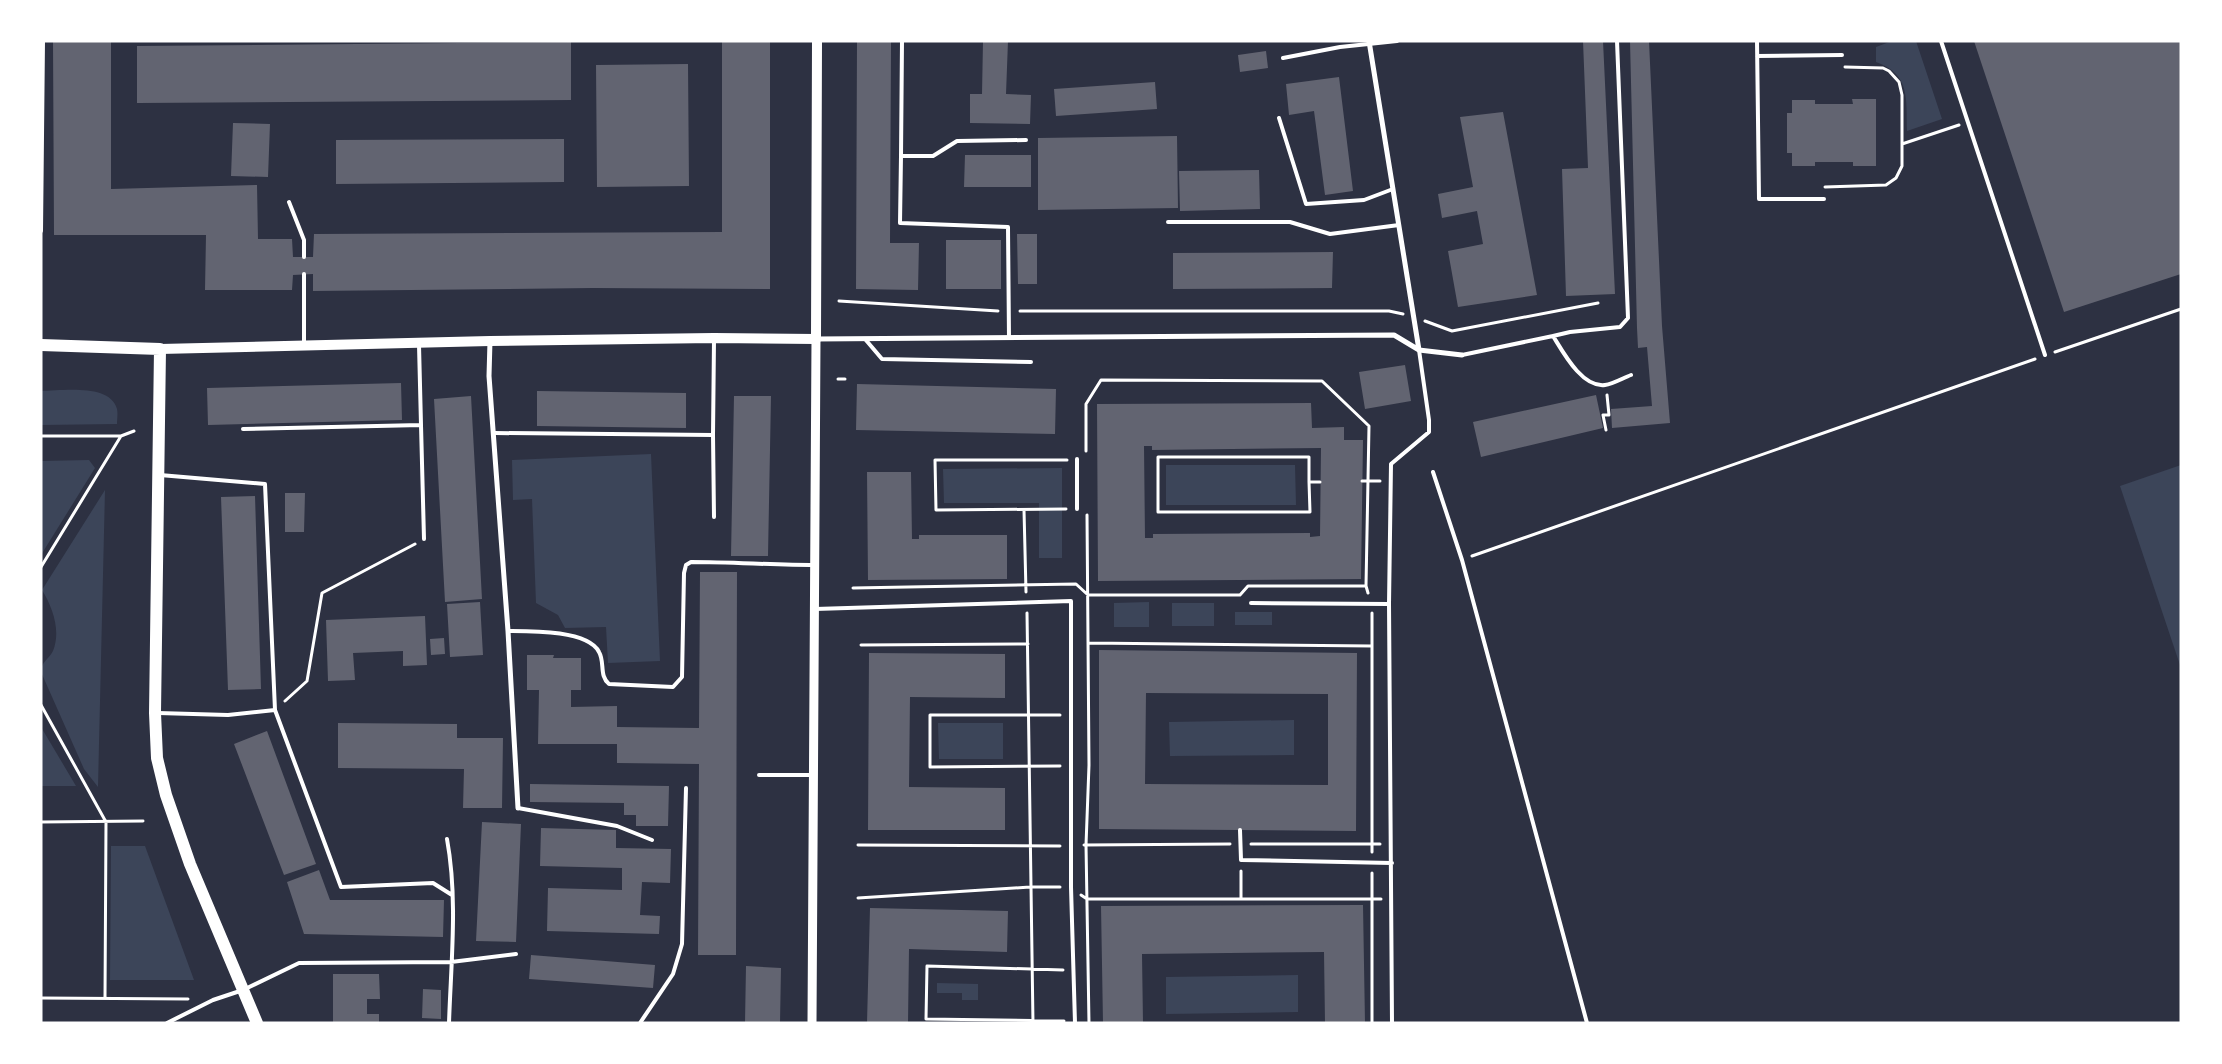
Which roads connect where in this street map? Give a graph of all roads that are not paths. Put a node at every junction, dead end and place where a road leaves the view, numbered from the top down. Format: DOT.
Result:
graph roads {
  1 [pos="43,41"];
  2 [pos="817,41"];
  3 [pos="902,41"];
  4 [pos="1397,41"];
  5 [pos="1617,41"];
  6 [pos="1757,41"];
  7 [pos="1941,41"];
  8 [pos="1369,43"];
  9 [pos="1842,55"];
  10 [pos="1757,56"];
  11 [pos="1283,58"];
  12 [pos="1279,118"];
  13 [pos="1026,140"];
  14 [pos="901,156"];
  15 [pos="1393,189"];
  16 [pos="1824,198"];
  17 [pos="289,202"];
  18 [pos="1168,222"];
  19 [pos="1399,225"];
  20 [pos="42,231"];
  21 [pos="304,257"];
  22 [pos="304,274"];
  23 [pos="1553,336"];
  24 [pos="714,338"];
  25 [pos="1009,338"];
  26 [pos="816,339"];
  27 [pos="865,339"];
  28 [pos="490,341"];
  29 [pos="419,343"];
  30 [pos="41,345"];
  31 [pos="304,345"];
  32 [pos="160,349"];
  33 [pos="1419,350"];
  34 [pos="1462,355"];
  35 [pos="2045,355"];
  36 [pos="1031,362"];
  37 [pos="1631,374"];
  38 [pos="421,425"];
  39 [pos="243,429"];
  40 [pos="495,433"];
  41 [pos="714,435"];
  42 [pos="1077,459"];
  43 [pos="1433,472"];
  44 [pos="158,475"];
  45 [pos="1077,509"];
  46 [pos="714,517"];
  47 [pos="424,539"];
  48 [pos="815,565"];
  49 [pos="1251,604"];
  50 [pos="1389,604"];
  51 [pos="814,609"];
  52 [pos="508,632"];
  53 [pos="275,710"];
  54 [pos="155,713"];
  55 [pos="759,775"];
  56 [pos="814,775"];
  57 [pos="686,788"];
  58 [pos="518,808"];
  59 [pos="1240,830"];
  60 [pos="447,839"];
  61 [pos="652,840"];
  62 [pos="1392,863"];
  63 [pos="452,895"];
  64 [pos="516,954"];
  65 [pos="451,962"];
  66 [pos="244,990"];
  67 [pos="1075,1022"];
  68 [pos="167,1023"];
  69 [pos="257,1023"];
  70 [pos="449,1023"];
  71 [pos="640,1023"];
  72 [pos="812,1023"];
  73 [pos="1392,1023"];
  74 [pos="1587,1023"];
  1 -- 20 [label="lane"];
  2 -- 26 [label="main road"];
  3 -- 14 [label="lane"];
  4 -- 8 [label="lane"];
  5 -- 23 [label="lane"];
  6 -- 10 [label="lane"];
  7 -- 35 [label="lane"];
  8 -- 11 [label="lane"];
  8 -- 15 [label="street"];
  9 -- 10 [label="lane"];
  10 -- 16 [label="lane"];
  12 -- 15 [label="lane"];
  13 -- 14 [label="lane"];
  14 -- 25 [label="lane"];
  15 -- 19 [label="street"];
  17 -- 21 [label="lane"];
  18 -- 19 [label="lane"];
  19 -- 33 [label="street"];
  22 -- 31 [label="lane"];
  23 -- 34 [label="lane"];
  23 -- 37 [label="lane"];
  24 -- 26 [label="main road"];
  24 -- 28 [label="main road"];
  24 -- 41 [label="lane"];
  25 -- 27 [label="street"];
  25 -- 33 [label="street"];
  26 -- 27 [label="street"];
  26 -- 48 [label="street"];
  27 -- 36 [label="lane"];
  28 -- 29 [label="main road"];
  28 -- 40 [label="street"];
  29 -- 31 [label="main road"];
  29 -- 38 [label="lane"];
  30 -- 32 [label="main road"];
  31 -- 32 [label="main road"];
  32 -- 44 [label="main road"];
  33 -- 34 [label="street"];
  33 -- 50 [label="lane"];
  38 -- 39 [label="lane"];
  38 -- 47 [label="lane"];
  40 -- 41 [label="lane"];
  40 -- 52 [label="street"];
  41 -- 46 [label="lane"];
  42 -- 45 [label="lane"];
  43 -- 74 [label="lane"];
  44 -- 53 [label="lane"];
  44 -- 54 [label="main road"];
  48 -- 51 [label="street"];
  48 -- 52 [label="lane"];
  49 -- 50 [label="lane"];
  50 -- 62 [label="lane"];
  51 -- 56 [label="street"];
  51 -- 67 [label="lane"];
  52 -- 58 [label="street"];
  53 -- 54 [label="lane"];
  53 -- 63 [label="lane"];
  54 -- 66 [label="main road"];
  55 -- 56 [label="lane"];
  56 -- 72 [label="street"];
  57 -- 71 [label="lane"];
  58 -- 61 [label="lane"];
  59 -- 62 [label="lane"];
  60 -- 63 [label="lane"];
  62 -- 73 [label="lane"];
  63 -- 65 [label="lane"];
  64 -- 65 [label="lane"];
  65 -- 66 [label="lane"];
  65 -- 70 [label="lane"];
  66 -- 68 [label="lane"];
  66 -- 69 [label="main road"];
}
